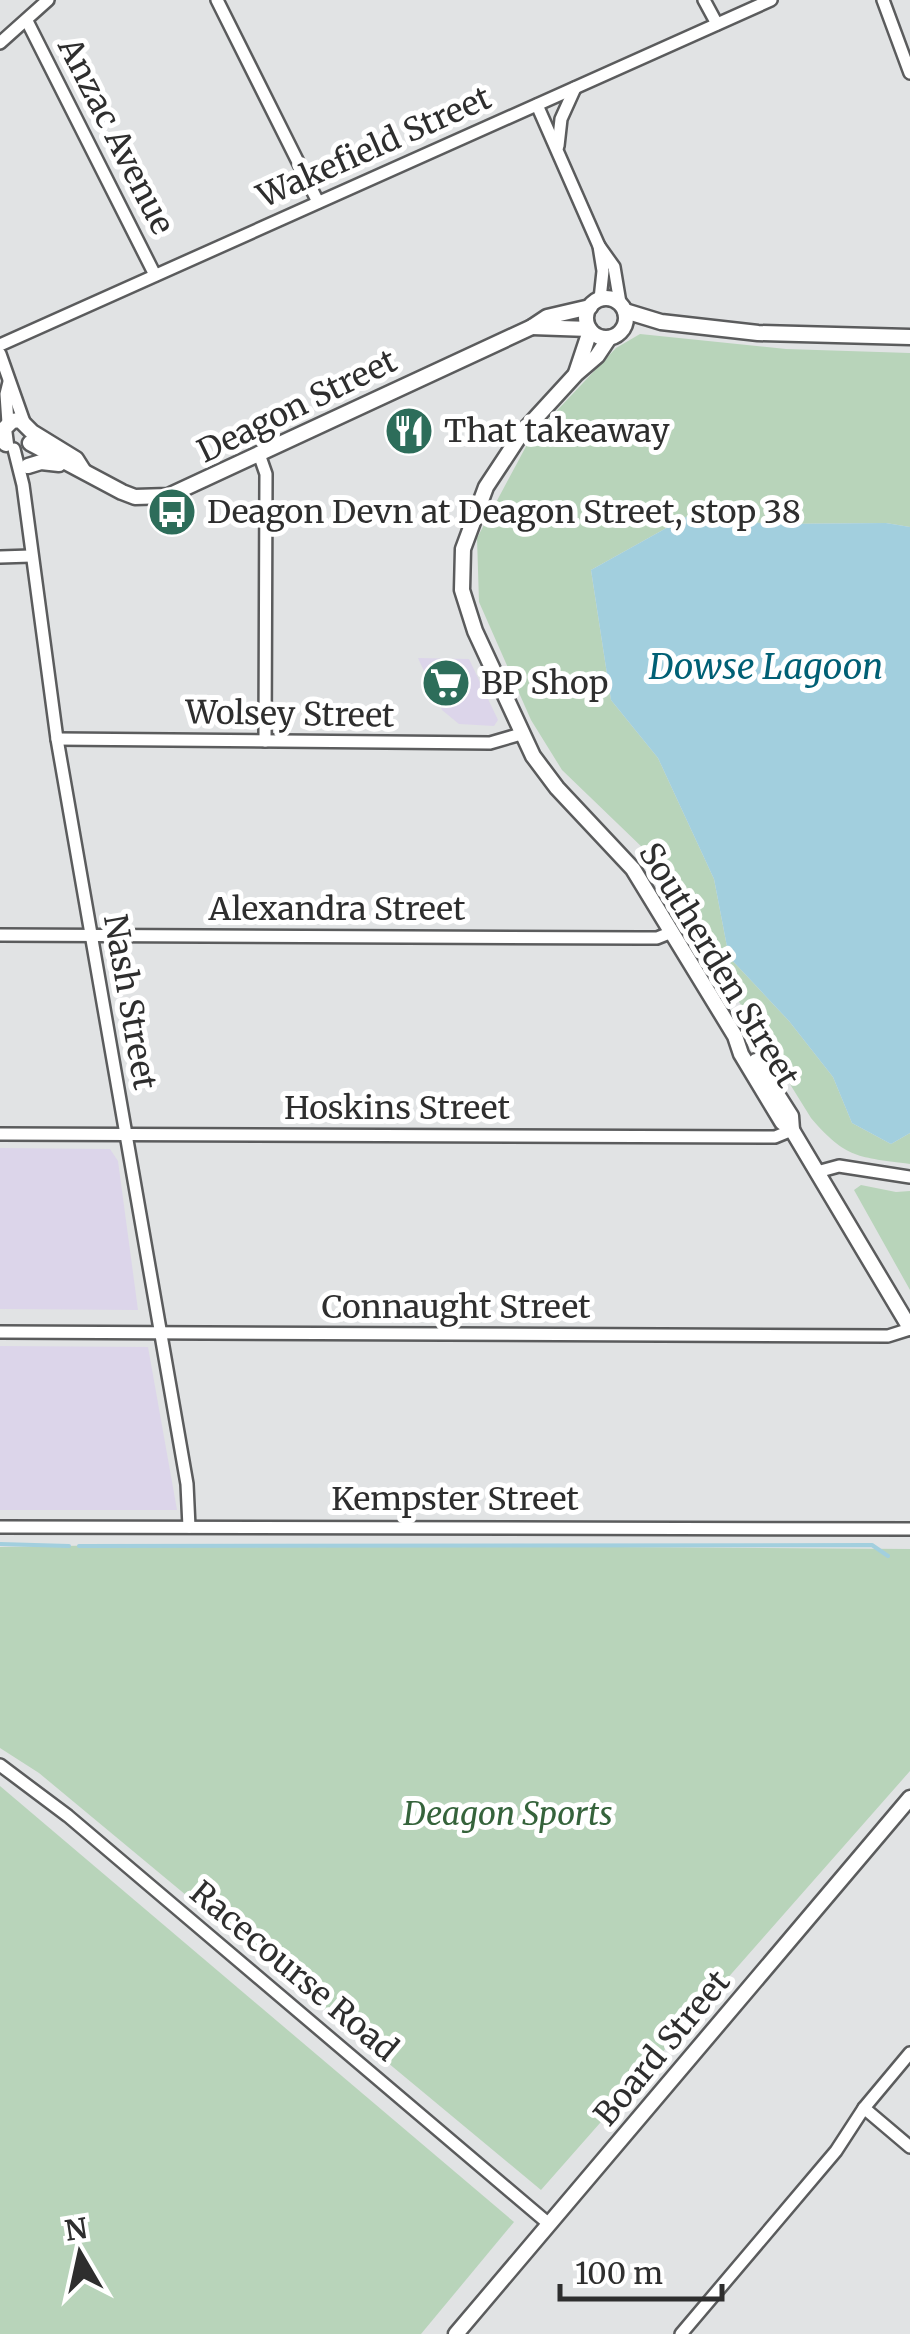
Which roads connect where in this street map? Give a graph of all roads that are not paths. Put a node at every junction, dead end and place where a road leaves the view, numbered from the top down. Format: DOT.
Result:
graph roads {
  1 [pos="48,0"];
  2 [pos="217,0"];
  3 [pos="704,0"];
  4 [pos="771,0"];
  5 [pos="883,0"];
  6 [pos="27,22"];
  7 [pos="717,24"];
  8 [pos="0,43"];
  9 [pos="910,72"];
  10 [pos="575,88"];
  11 [pos="536,105"];
  12 [pos="558,150"];
  13 [pos="318,202"];
  14 [pos="599,246"];
  15 [pos="156,275"];
  16 [pos="594,303"];
  17 [pos="622,307"];
  18 [pos="661,322"];
  19 [pos="532,327"];
  20 [pos="589,330"];
  21 [pos="616,334"];
  22 [pos="910,337"];
  23 [pos="0,345"];
  24 [pos="0,354"];
  25 [pos="576,374"];
  26 [pos="15,436"];
  27 [pos="259,454"];
  28 [pos="64,464"];
  29 [pos="28,466"];
  30 [pos="84,470"];
  31 [pos="24,485"];
  32 [pos="32,556"];
  33 [pos="0,557"];
  34 [pos="521,734"];
  35 [pos="57,739"];
  36 [pos="265,741"];
  37 [pos="672,932"];
  38 [pos="0,935"];
  39 [pos="91,937"];
  40 [pos="792,1130"];
  41 [pos="0,1134"];
  42 [pos="125,1134"];
  43 [pos="818,1172"];
  44 [pos="910,1177"];
  45 [pos="910,1328"];
  46 [pos="0,1332"];
  47 [pos="159,1333"];
  48 [pos="0,1526"];
  49 [pos="189,1527"];
  50 [pos="910,1529"];
  51 [pos="0,1764"];
  52 [pos="910,1798"];
  53 [pos="910,2053"];
  54 [pos="864,2108"];
  55 [pos="910,2148"];
  56 [pos="549,2224"];
  57 [pos="457,2334"];
  58 [pos="681,2334"];
  1 -- 6 [label="street"];
  2 -- 13 [label="street"];
  3 -- 7 [label="street"];
  4 -- 7 [label="street, Wakefield Street"];
  5 -- 9 [label="street"];
  6 -- 8 [label="street"];
  6 -- 15 [label="street, Anzac Avenue"];
  7 -- 10 [label="street, Wakefield Street"];
  10 -- 11 [label="street, Wakefield Street"];
  10 -- 12 [label="street"];
  11 -- 12 [label="street"];
  11 -- 13 [label="street, Wakefield Street"];
  12 -- 14 [label="street"];
  13 -- 15 [label="street, Wakefield Street"];
  14 -- 16 [label="street"];
  14 -- 17 [label="street"];
  15 -- 23 [label="street, Wakefield Street"];
  16 -- 17 [label="main road"];
  16 -- 19 [label="main road, Deagon Street"];
  16 -- 20 [label="main road"];
  17 -- 18 [label="main road"];
  17 -- 21 [label="main road"];
  18 -- 21 [label="main road"];
  18 -- 22 [label="main road"];
  19 -- 20 [label="main road, Deagon Street"];
  19 -- 27 [label="main road, Deagon Street"];
  20 -- 21 [label="main road"];
  20 -- 25 [label="main road, Southerden Street"];
  21 -- 25 [label="main road, Southerden Street"];
  24 -- 26 [label="street"];
  25 -- 34 [label="main road, Southerden Street"];
  26 -- 28 [label="main road, Deagon Street"];
  26 -- 29 [label="street, Nash Street"];
  26 -- 30 [label="main road, Deagon Street"];
  26 -- 31 [label="street, Nash Street"];
  27 -- 30 [label="main road, Deagon Street"];
  27 -- 36 [label="street"];
  28 -- 29 [label="main road"];
  28 -- 30 [label="main road, Deagon Street"];
  29 -- 31 [label="street, Nash Street"];
  31 -- 32 [label="street, Nash Street"];
  32 -- 33 [label="street"];
  32 -- 35 [label="street, Nash Street"];
  34 -- 36 [label="street, Wolsey Street"];
  34 -- 37 [label="main road, Southerden Street"];
  35 -- 36 [label="street, Wolsey Street"];
  35 -- 39 [label="street, Nash Street"];
  37 -- 39 [label="street, Alexandra Street"];
  37 -- 40 [label="main road, Southerden Street"];
  38 -- 39 [label="street, Alexandra Street"];
  39 -- 42 [label="street, Nash Street"];
  40 -- 42 [label="street, Hoskins Street"];
  40 -- 43 [label="main road, Southerden Street"];
  41 -- 42 [label="street, Hoskins Street"];
  42 -- 47 [label="street, Nash Street"];
  43 -- 44 [label="street"];
  43 -- 45 [label="main road, Southerden Street"];
  45 -- 47 [label="street, Connaught Street"];
  46 -- 47 [label="street, Connaught Street"];
  47 -- 49 [label="street, Nash Street"];
  48 -- 49 [label="street, Kempster Street"];
  49 -- 50 [label="street, Kempster Street"];
  51 -- 56 [label="street, Racecourse Road"];
  52 -- 56 [label="main road, Board Street"];
  53 -- 54 [label="street"];
  54 -- 55 [label="street"];
  54 -- 58 [label="street"];
  56 -- 57 [label="main road, Board Street"];
}
